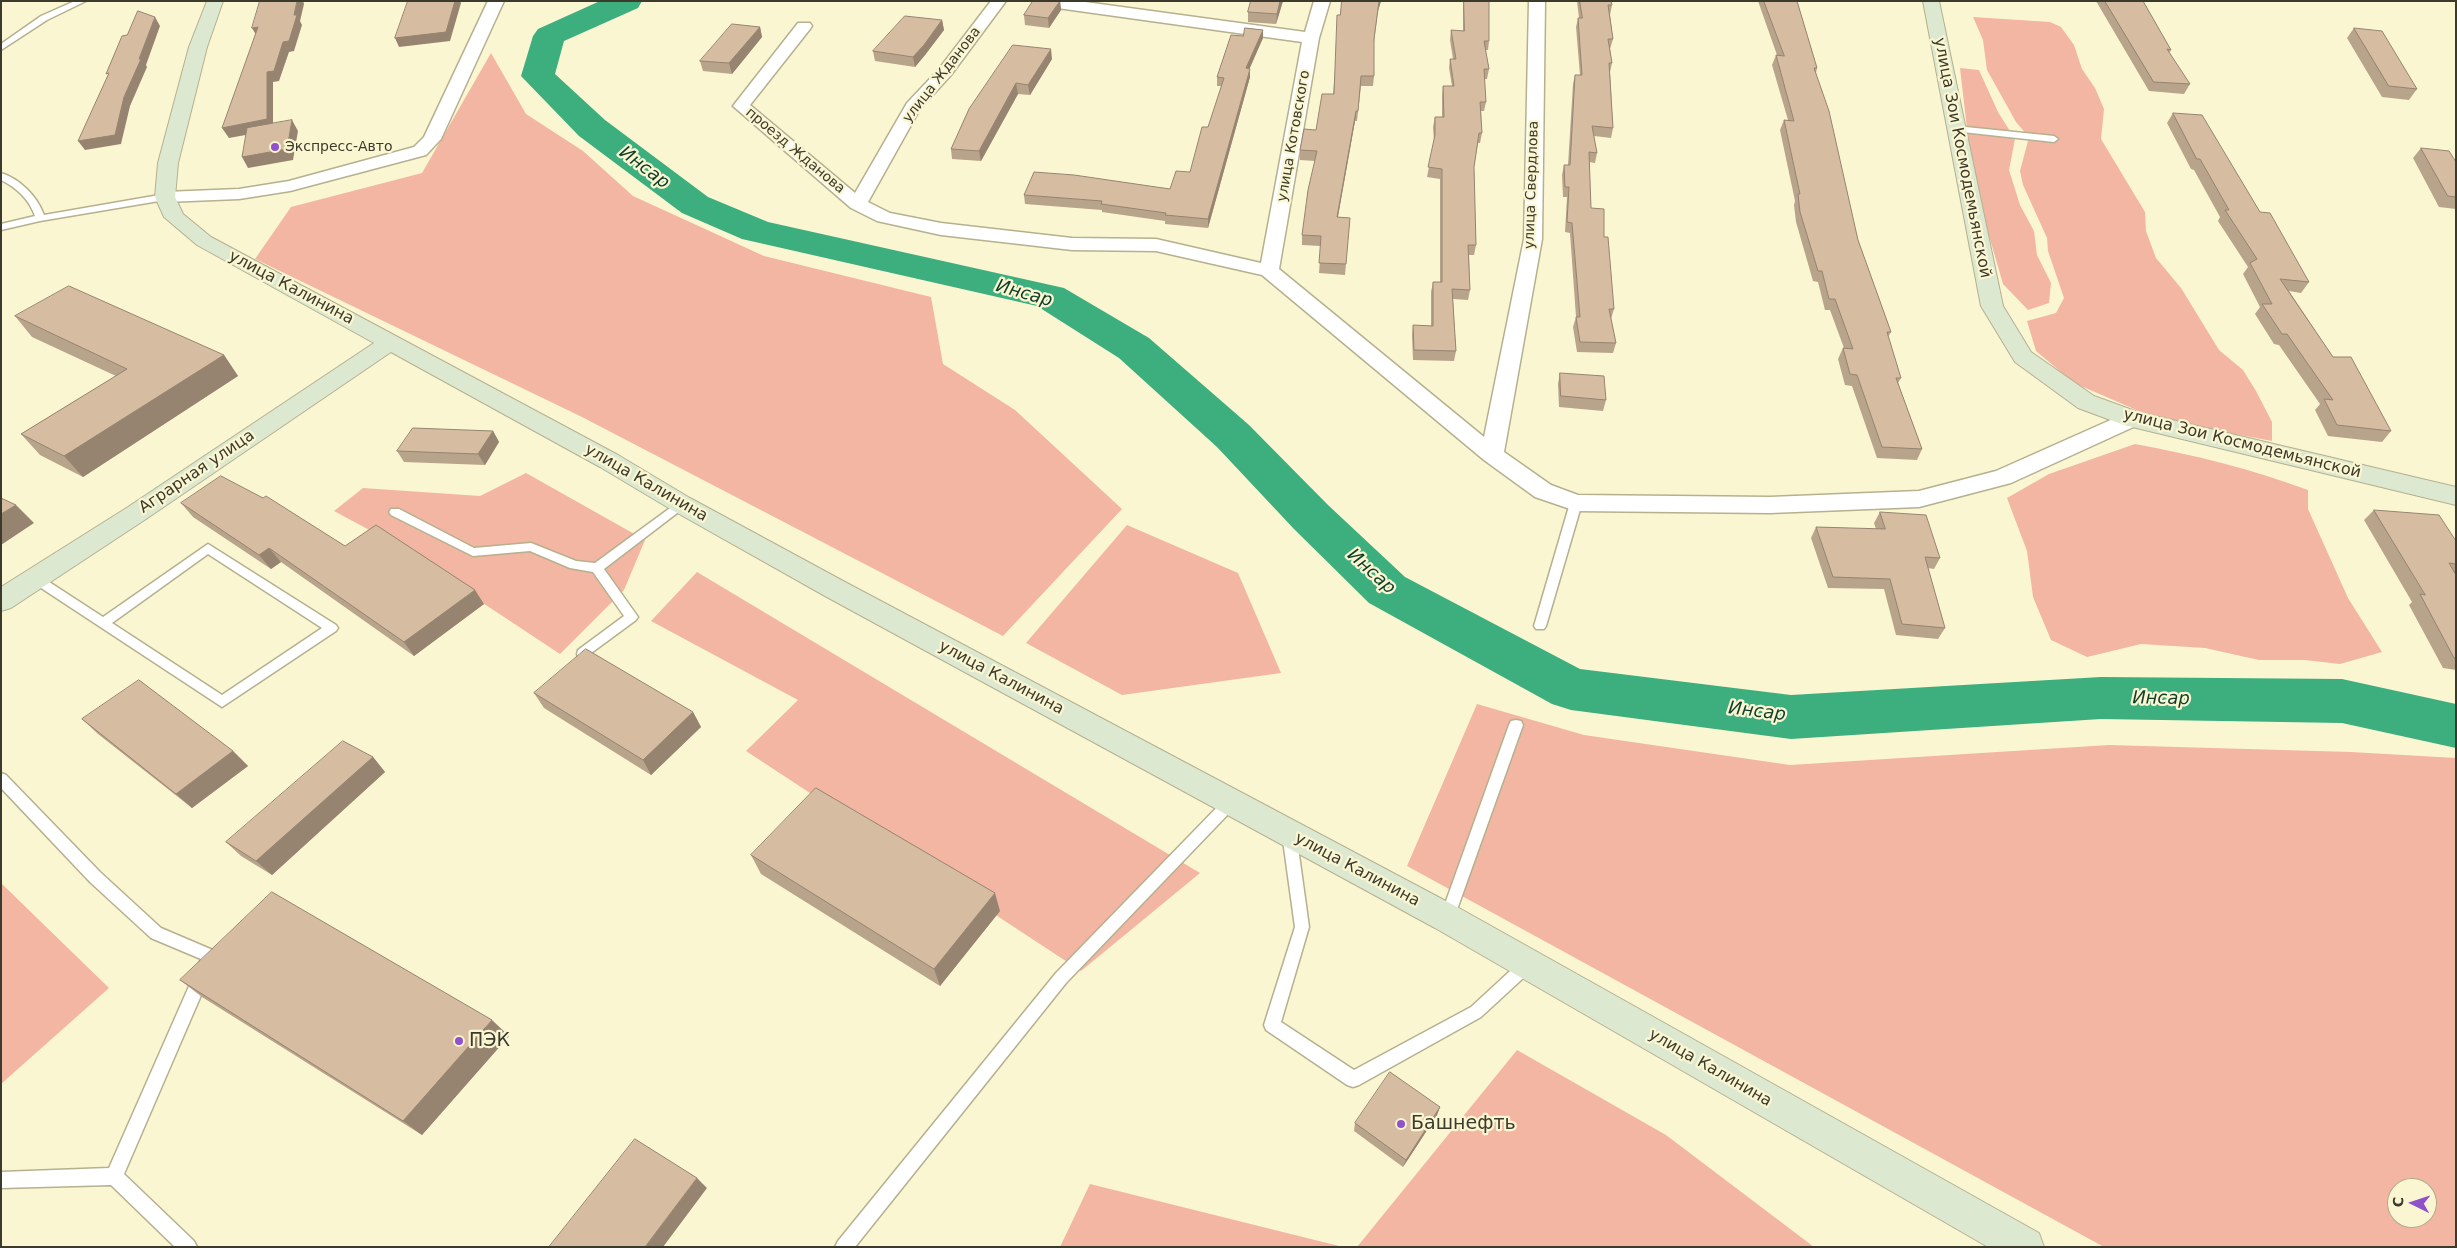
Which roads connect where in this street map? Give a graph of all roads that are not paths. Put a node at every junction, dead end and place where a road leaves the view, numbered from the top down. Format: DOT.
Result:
graph roads {
  1 [pos="82,1"];
  2 [pos="215,1"];
  3 [pos="496,1"];
  4 [pos="999,1"];
  5 [pos="1044,1"];
  6 [pos="1322,1"];
  7 [pos="1537,1"];
  8 [pos="1931,1"];
  9 [pos="1110,5"];
  10 [pos="804,26"];
  11 [pos="1311,38"];
  12 [pos="1,48"];
  13 [pos="1956,129"];
  14 [pos="2054,139"];
  15 [pos="1,176"];
  16 [pos="164,197"];
  17 [pos="858,204"];
  18 [pos="40,218"];
  19 [pos="1,227"];
  20 [pos="1269,271"];
  21 [pos="390,342"];
  22 [pos="2132,419"];
  23 [pos="1492,455"];
  24 [pos="2456,496"];
  25 [pos="1576,503"];
  26 [pos="681,504"];
  27 [pos="395,512"];
  28 [pos="597,568"];
  29 [pos="36,578"];
  30 [pos="1,601"];
  31 [pos="103,623"];
  32 [pos="1540,626"];
  33 [pos="583,654"];
  34 [pos="1516,724"];
  35 [pos="1,779"];
  36 [pos="1231,802"];
  37 [pos="1289,833"];
  38 [pos="1447,918"];
  39 [pos="1527,965"];
  40 [pos="114,1176"];
  41 [pos="1,1180"];
  42 [pos="188,1247"];
  43 [pos="844,1247"];
  44 [pos="2025,1247"];
  1 -- 12 [label="lane"];
  2 -- 16 [label="main road"];
  3 -- 16 [label="street"];
  4 -- 17 [label="street, улица Жданова"];
  5 -- 9 [label="street"];
  6 -- 11 [label="street, улица Котовского"];
  7 -- 23 [label="street, улица Свердлова"];
  8 -- 13 [label="main road, улица Зои Космодемьянской"];
  9 -- 11 [label="street"];
  10 -- 17 [label="street, проезд Жданова"];
  11 -- 20 [label="street, улица Котовского"];
  13 -- 14 [label="lane"];
  13 -- 22 [label="main road, улица Зои Космодемьянской"];
  15 -- 18 [label="lane"];
  16 -- 18 [label="lane"];
  16 -- 21 [label="main road, улица Калинина"];
  17 -- 20 [label="street"];
  18 -- 19 [label="lane"];
  20 -- 23 [label="street"];
  21 -- 26 [label="main road, улица Калинина"];
  21 -- 29 [label="main road, Аграрная улица"];
  22 -- 24 [label="main road, улица Зои Космодемьянской"];
  22 -- 25 [label="street"];
  23 -- 25 [label="street"];
  25 -- 32 [label="lane"];
  26 -- 28 [label="lane"];
  26 -- 36 [label="main road, улица Калинина"];
  27 -- 28 [label="lane"];
  28 -- 33 [label="lane"];
  29 -- 30 [label="main road, Аграрная улица"];
  29 -- 31 [label="lane"];
  31 -- 31 [label="lane"];
  34 -- 38 [label="lane"];
  35 -- 40 [label="lane"];
  36 -- 37 [label="main road, улица Калинина"];
  36 -- 43 [label="lane"];
  37 -- 38 [label="main road, улица Калинина"];
  37 -- 39 [label="lane"];
  38 -- 39 [label="main road, улица Калинина"];
  39 -- 44 [label="main road, улица Калинина"];
  40 -- 41 [label="lane"];
  40 -- 42 [label="lane"];
}
